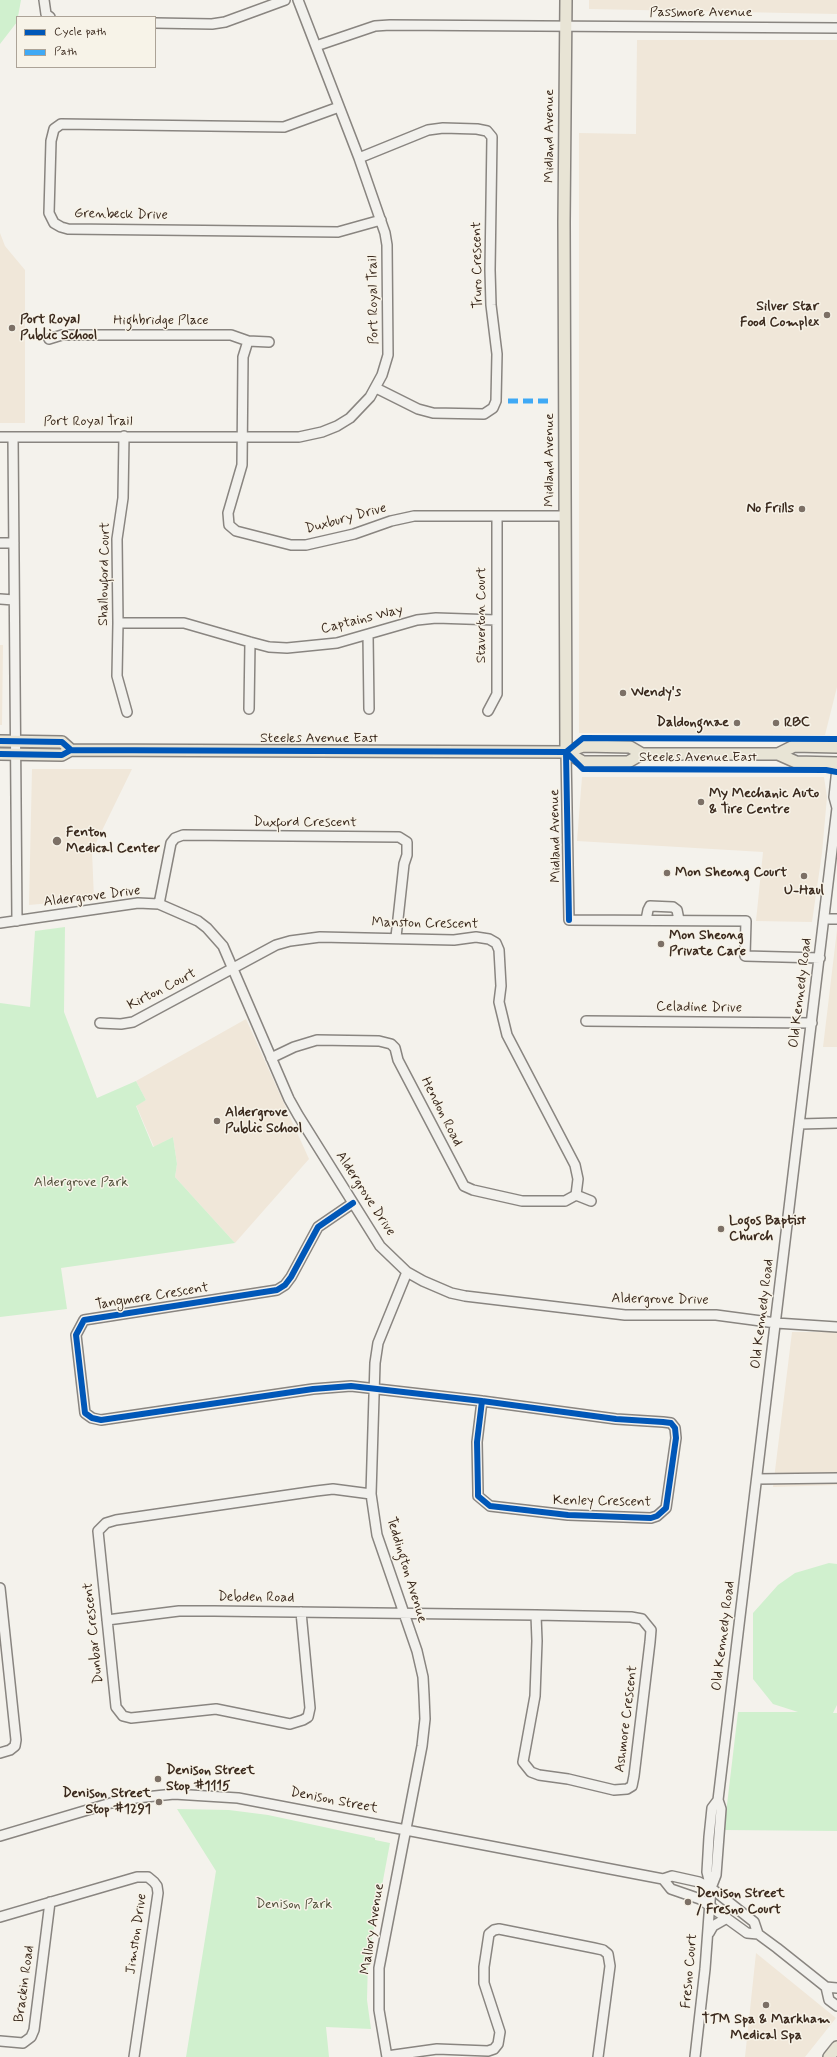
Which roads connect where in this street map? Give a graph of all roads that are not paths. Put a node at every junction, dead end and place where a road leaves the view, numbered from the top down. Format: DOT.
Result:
graph roads {
  1 [pos="44,0"];
  2 [pos="285,0"];
  3 [pos="298,0"];
  4 [pos="566,0"];
  5 [pos="49,16"];
  6 [pos="156,23"];
  7 [pos="565,27"];
  8 [pos="837,28"];
  9 [pos="316,46"];
  10 [pos="339,106"];
  11 [pos="359,158"];
  12 [pos="381,220"];
  13 [pos="49,339"];
  14 [pos="248,341"];
  15 [pos="269,342"];
  16 [pos="376,388"];
  17 [pos="124,436"];
  18 [pos="242,436"];
  19 [pos="0,437"];
  20 [pos="13,437"];
  21 [pos="565,516"];
  22 [pos="497,517"];
  23 [pos="0,543"];
  24 [pos="14,543"];
  25 [pos="0,599"];
  26 [pos="14,600"];
  27 [pos="496,620"];
  28 [pos="118,623"];
  29 [pos="368,635"];
  30 [pos="250,642"];
  31 [pos="249,709"];
  32 [pos="369,709"];
  33 [pos="127,712"];
  34 [pos="488,712"];
  35 [pos="0,741"];
  36 [pos="16,741"];
  37 [pos="837,747"];
  38 [pos="71,750"];
  39 [pos="566,752"];
  40 [pos="0,754"];
  41 [pos="16,754"];
  42 [pos="642,754"];
  43 [pos="778,754"];
  44 [pos="837,763"];
  45 [pos="837,768"];
  46 [pos="837,808"];
  47 [pos="159,904"];
  48 [pos="824,919"];
  49 [pos="837,919"];
  50 [pos="646,920"];
  51 [pos="679,920"];
  52 [pos="17,921"];
  53 [pos="0,924"];
  54 [pos="396,937"];
  55 [pos="820,958"];
  56 [pos="233,969"];
  57 [pos="586,1021"];
  58 [pos="100,1023"];
  59 [pos="812,1023"];
  60 [pos="271,1058"];
  61 [pos="837,1123"];
  62 [pos="800,1124"];
  63 [pos="576,1195"];
  64 [pos="591,1201"];
  65 [pos="353,1203"];
  66 [pos="407,1272"];
  67 [pos="776,1322"];
  68 [pos="837,1327"];
  69 [pos="374,1389"];
  70 [pos="482,1401"];
  71 [pos="837,1478"];
  72 [pos="757,1479"];
  73 [pos="371,1494"];
  74 [pos="0,1588"];
  75 [pos="302,1612"];
  76 [pos="404,1614"];
  77 [pos="536,1615"];
  78 [pos="108,1620"];
  79 [pos="3,1653"];
  80 [pos="0,1753"];
  81 [pos="405,1830"];
  82 [pos="0,1836"];
  83 [pos="663,1880"];
  84 [pos="711,1888"];
  85 [pos="50,1902"];
  86 [pos="709,1904"];
  87 [pos="0,1917"];
  88 [pos="727,1918"];
  89 [pos="758,1934"];
  90 [pos="708,1937"];
  91 [pos="826,1988"];
  92 [pos="837,1988"];
  93 [pos="837,2006"];
  94 [pos="0,2041"];
  95 [pos="837,2047"];
  96 [pos="387,2056"];
  97 [pos="134,2057"];
  98 [pos="598,2057"];
  99 [pos="695,2057"];
  100 [pos="829,2057"];
  1 -- 5 [label="street"];
  2 -- 6 [label="street"];
  3 -- 9 [label="street, Port Royal Trail"];
  4 -- 7 [label="main road, Midland Avenue"];
  7 -- 8 [label="street, Passmore Avenue"];
  7 -- 9 [label="street, Passmore Avenue"];
  7 -- 21 [label="main road, Midland Avenue"];
  9 -- 10 [label="street, Port Royal Trail"];
  10 -- 11 [label="street, Port Royal Trail"];
  10 -- 12 [label="street, Grenbeck Drive"];
  11 -- 12 [label="street, Port Royal Trail"];
  11 -- 16 [label="street, Truro Crescent"];
  12 -- 16 [label="street, Port Royal Trail"];
  13 -- 14 [label="street, Highbridge Place"];
  14 -- 15 [label="street, Highbridge Place"];
  14 -- 18 [label="street"];
  16 -- 18 [label="street, Port Royal Trail"];
  17 -- 18 [label="street, Port Royal Trail"];
  17 -- 20 [label="street, Port Royal Trail"];
  17 -- 28 [label="street, Shallowford Court"];
  18 -- 22 [label="street, Duxbury Drive"];
  19 -- 20 [label="street, Port Royal Trail"];
  20 -- 24 [label="street"];
  21 -- 22 [label="street, Duxbury Drive"];
  21 -- 39 [label="main road, Midland Avenue"];
  22 -- 27 [label="street, Staverton Court"];
  23 -- 24 [label="street"];
  24 -- 26 [label="street"];
  25 -- 26 [label="street"];
  26 -- 36 [label="street"];
  27 -- 29 [label="street, Captains Way"];
  27 -- 34 [label="street, Staverton Court"];
  28 -- 30 [label="street, Captains Way"];
  28 -- 33 [label="street, Shallowford Court"];
  29 -- 30 [label="street, Captains Way"];
  29 -- 32 [label="street"];
  30 -- 31 [label="street"];
  35 -- 36 [label="main road, Steeles Avenue East"];
  36 -- 38 [label="main road, Steeles Avenue East"];
  36 -- 41 [label="street"];
  37 -- 43 [label="main road, Steeles Avenue East"];
  38 -- 39 [label="main road, Steeles Avenue East"];
  38 -- 41 [label="main road, Steeles Avenue East"];
  39 -- 42 [label="main road, Steeles Avenue East"];
  39 -- 42 [label="main road, Steeles Avenue East"];
  39 -- 50 [label="street, Midland Avenue"];
  40 -- 41 [label="main road, Steeles Avenue East"];
  41 -- 52 [label="street"];
  42 -- 43 [label="main road, Steeles Avenue East"];
  43 -- 44 [label="main road, Steeles Avenue East"];
  45 -- 46 [label="street, Old Kennedy Road"];
  46 -- 48 [label="street, Old Kennedy Road"];
  47 -- 52 [label="street, Aldergrove Drive"];
  47 -- 54 [label="street, Duxford Crescent"];
  47 -- 56 [label="street, Aldergrove Drive"];
  48 -- 49 [label="street"];
  48 -- 55 [label="street, Old Kennedy Road"];
  50 -- 51 [label="street"];
  50 -- 51 [label="street"];
  51 -- 55 [label="street"];
  52 -- 53 [label="street, Aldergrove Drive"];
  54 -- 56 [label="street, Manston Crescent"];
  54 -- 63 [label="street, Manston Crescent"];
  55 -- 59 [label="street, Old Kennedy Road"];
  56 -- 58 [label="street, Kirton Court"];
  56 -- 60 [label="street, Aldergrove Drive"];
  57 -- 59 [label="street, Celadine Drive"];
  59 -- 62 [label="street, Old Kennedy Road"];
  60 -- 63 [label="street, Hendon Road"];
  60 -- 65 [label="street, Aldergrove Drive"];
  61 -- 62 [label="street"];
  62 -- 67 [label="street, Old Kennedy Road"];
  63 -- 64 [label="street"];
  65 -- 66 [label="street, Aldergrove Drive"];
  65 -- 69 [label="street, Tangmere Crescent"];
  66 -- 67 [label="street, Aldergrove Drive"];
  66 -- 69 [label="street, Teddington Avenue"];
  67 -- 68 [label="street, Aldergrove Drive"];
  67 -- 72 [label="street, Old Kennedy Road"];
  69 -- 70 [label="street, Kenley Crescent"];
  69 -- 73 [label="street, Teddington Avenue"];
  70 -- 70 [label="street, Kenley Crescent"];
  71 -- 72 [label="street"];
  72 -- 84 [label="street, Old Kennedy Road"];
  73 -- 76 [label="street, Teddington Avenue"];
  73 -- 78 [label="street, Dunbar Crescent"];
  74 -- 79 [label="street"];
  75 -- 76 [label="street, Debden Road"];
  75 -- 78 [label="street, Debden Road"];
  75 -- 78 [label="street, Dunbar Crescent"];
  76 -- 77 [label="street, Ashmore Crescent"];
  76 -- 81 [label="street, Teddington Avenue"];
  77 -- 77 [label="street, Ashmore Crescent"];
  79 -- 80 [label="street"];
  81 -- 82 [label="street, Denison Street"];
  81 -- 83 [label="street, Denison Street"];
  81 -- 96 [label="street, Mallory Avenue"];
  83 -- 84 [label="street, Denison Street"];
  83 -- 86 [label="street, Denison Street"];
  84 -- 86 [label="street, Fresno Court"];
  84 -- 89 [label="street, Denison Street"];
  85 -- 87 [label="street, Jimston Drive"];
  85 -- 94 [label="street, Brackin Road"];
  85 -- 97 [label="street, Jimston Drive"];
  86 -- 88 [label="street, Denison Street"];
  86 -- 90 [label="street, Fresno Court"];
  88 -- 89 [label="street, Denison Street"];
  88 -- 90 [label="street"];
  89 -- 91 [label="street, Denison Street"];
  90 -- 99 [label="street, Fresno Court"];
  91 -- 92 [label="street"];
  91 -- 93 [label="street, Denison Street"];
  95 -- 100 [label="main road"];
  96 -- 98 [label="street"];
}
